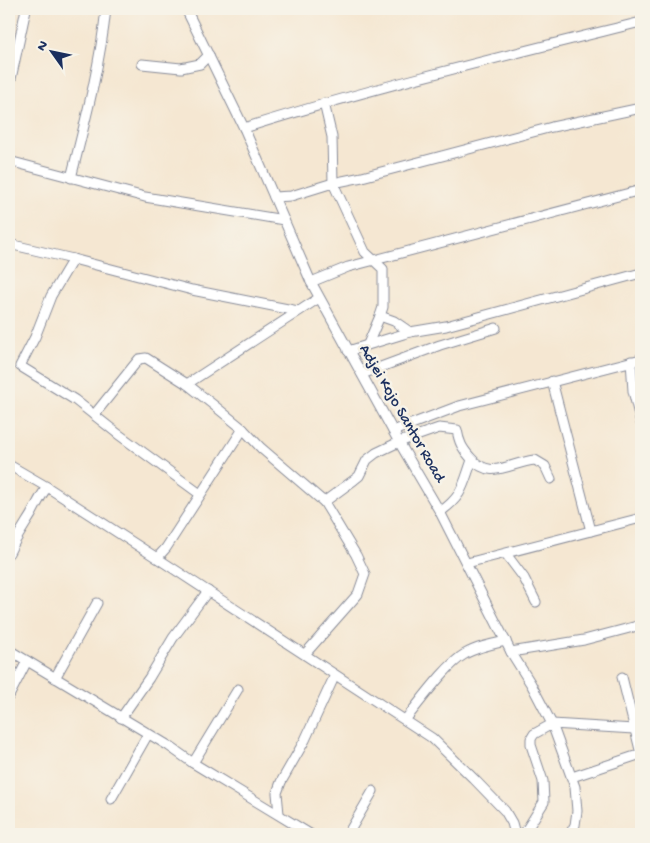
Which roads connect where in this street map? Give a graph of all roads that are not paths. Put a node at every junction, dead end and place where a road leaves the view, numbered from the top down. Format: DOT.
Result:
graph roads {
  1 [pos="26,9"];
  2 [pos="106,9"];
  3 [pos="186,9"];
  4 [pos="641,22"];
  5 [pos="209,55"];
  6 [pos="142,64"];
  7 [pos="10,76"];
  8 [pos="9,88"];
  9 [pos="324,104"];
  10 [pos="641,108"];
  11 [pos="244,128"];
  12 [pos="9,161"];
  13 [pos="71,178"];
  14 [pos="334,183"];
  15 [pos="641,190"];
  16 [pos="274,197"];
  17 [pos="284,220"];
  18 [pos="9,244"];
  19 [pos="74,259"];
  20 [pos="374,260"];
  21 [pos="641,273"];
  22 [pos="311,282"];
  23 [pos="319,298"];
  24 [pos="298,311"];
  25 [pos="380,316"];
  26 [pos="496,328"];
  27 [pos="410,332"];
  28 [pos="368,344"];
  29 [pos="348,351"];
  30 [pos="641,359"];
  31 [pos="631,361"];
  32 [pos="362,374"];
  33 [pos="552,381"];
  34 [pos="187,384"];
  35 [pos="94,415"];
  36 [pos="641,423"];
  37 [pos="243,429"];
  38 [pos="393,431"];
  39 [pos="399,442"];
  40 [pos="472,460"];
  41 [pos="9,465"];
  42 [pos="551,479"];
  43 [pos="47,487"];
  44 [pos="200,494"];
  45 [pos="324,502"];
  46 [pos="440,512"];
  47 [pos="641,518"];
  48 [pos="591,531"];
  49 [pos="9,554"];
  50 [pos="506,554"];
  51 [pos="158,558"];
  52 [pos="467,563"];
  53 [pos="208,591"];
  54 [pos="97,602"];
  55 [pos="536,602"];
  56 [pos="641,625"];
  57 [pos="506,641"];
  58 [pos="9,650"];
  59 [pos="511,652"];
  60 [pos="304,654"];
  61 [pos="27,661"];
  62 [pos="335,675"];
  63 [pos="622,677"];
  64 [pos="55,678"];
  65 [pos="238,689"];
  66 [pos="9,696"];
  67 [pos="121,718"];
  68 [pos="405,720"];
  69 [pos="552,724"];
  70 [pos="634,729"];
  71 [pos="148,734"];
  72 [pos="641,755"];
  73 [pos="193,763"];
  74 [pos="572,777"];
  75 [pos="373,791"];
  76 [pos="111,799"];
  77 [pos="279,814"];
  78 [pos="310,834"];
  79 [pos="348,834"];
  80 [pos="515,834"];
  81 [pos="524,834"];
  82 [pos="570,834"];
  1 -- 7 [label="street"];
  2 -- 13 [label="street"];
  3 -- 5 [label="street, Adjei Kojo Santor Road"];
  4 -- 9 [label="street"];
  5 -- 6 [label="street"];
  5 -- 11 [label="street, Adjei Kojo Santor Road"];
  7 -- 8 [label="street"];
  9 -- 11 [label="street"];
  9 -- 14 [label="street"];
  10 -- 14 [label="street"];
  11 -- 16 [label="street, Adjei Kojo Santor Road"];
  12 -- 13 [label="street"];
  13 -- 17 [label="street"];
  14 -- 16 [label="street"];
  14 -- 20 [label="street"];
  15 -- 20 [label="street"];
  16 -- 17 [label="street, Adjei Kojo Santor Road"];
  17 -- 22 [label="street, Adjei Kojo Santor Road"];
  18 -- 19 [label="street"];
  19 -- 24 [label="street"];
  19 -- 35 [label="street"];
  20 -- 22 [label="street"];
  20 -- 25 [label="street"];
  21 -- 27 [label="street"];
  22 -- 23 [label="street, Adjei Kojo Santor Road"];
  23 -- 24 [label="street"];
  23 -- 29 [label="street, Adjei Kojo Santor Road"];
  24 -- 34 [label="street"];
  25 -- 27 [label="street"];
  25 -- 28 [label="street"];
  26 -- 32 [label="street"];
  27 -- 28 [label="street"];
  28 -- 29 [label="street"];
  29 -- 32 [label="street, Adjei Kojo Santor Road"];
  30 -- 31 [label="street"];
  31 -- 33 [label="street"];
  31 -- 36 [label="street"];
  32 -- 38 [label="street, Adjei Kojo Santor Road"];
  33 -- 38 [label="street"];
  33 -- 48 [label="street"];
  34 -- 35 [label="street"];
  34 -- 37 [label="street"];
  35 -- 44 [label="street"];
  37 -- 44 [label="street"];
  37 -- 45 [label="street"];
  38 -- 39 [label="street, Adjei Kojo Santor Road"];
  39 -- 40 [label="street"];
  39 -- 45 [label="street"];
  39 -- 46 [label="street, Adjei Kojo Santor Road"];
  40 -- 42 [label="street"];
  40 -- 46 [label="street"];
  41 -- 43 [label="street"];
  43 -- 49 [label="street"];
  43 -- 51 [label="street"];
  44 -- 51 [label="street"];
  45 -- 60 [label="street"];
  46 -- 52 [label="street, Adjei Kojo Santor Road"];
  47 -- 48 [label="street"];
  48 -- 50 [label="street"];
  50 -- 52 [label="street"];
  50 -- 55 [label="street"];
  51 -- 53 [label="street"];
  52 -- 57 [label="street, Adjei Kojo Santor Road"];
  53 -- 60 [label="street"];
  53 -- 67 [label="street"];
  54 -- 64 [label="street"];
  56 -- 59 [label="street"];
  57 -- 59 [label="street, Adjei Kojo Santor Road"];
  57 -- 68 [label="street"];
  58 -- 61 [label="street"];
  59 -- 69 [label="street, Adjei Kojo Santor Road"];
  60 -- 62 [label="street"];
  61 -- 64 [label="street"];
  61 -- 66 [label="street"];
  62 -- 68 [label="street"];
  62 -- 77 [label="street"];
  63 -- 70 [label="street"];
  64 -- 67 [label="street"];
  65 -- 73 [label="street"];
  67 -- 71 [label="street"];
  68 -- 80 [label="street"];
  69 -- 70 [label="street"];
  69 -- 74 [label="street, Adjei Kojo Santor Road"];
  69 -- 81 [label="street"];
  70 -- 72 [label="street"];
  71 -- 73 [label="street"];
  71 -- 76 [label="street"];
  72 -- 74 [label="street"];
  73 -- 77 [label="street"];
  74 -- 82 [label="street, Adjei Kojo Santor Road"];
  75 -- 79 [label="street"];
  77 -- 78 [label="street"];
}
